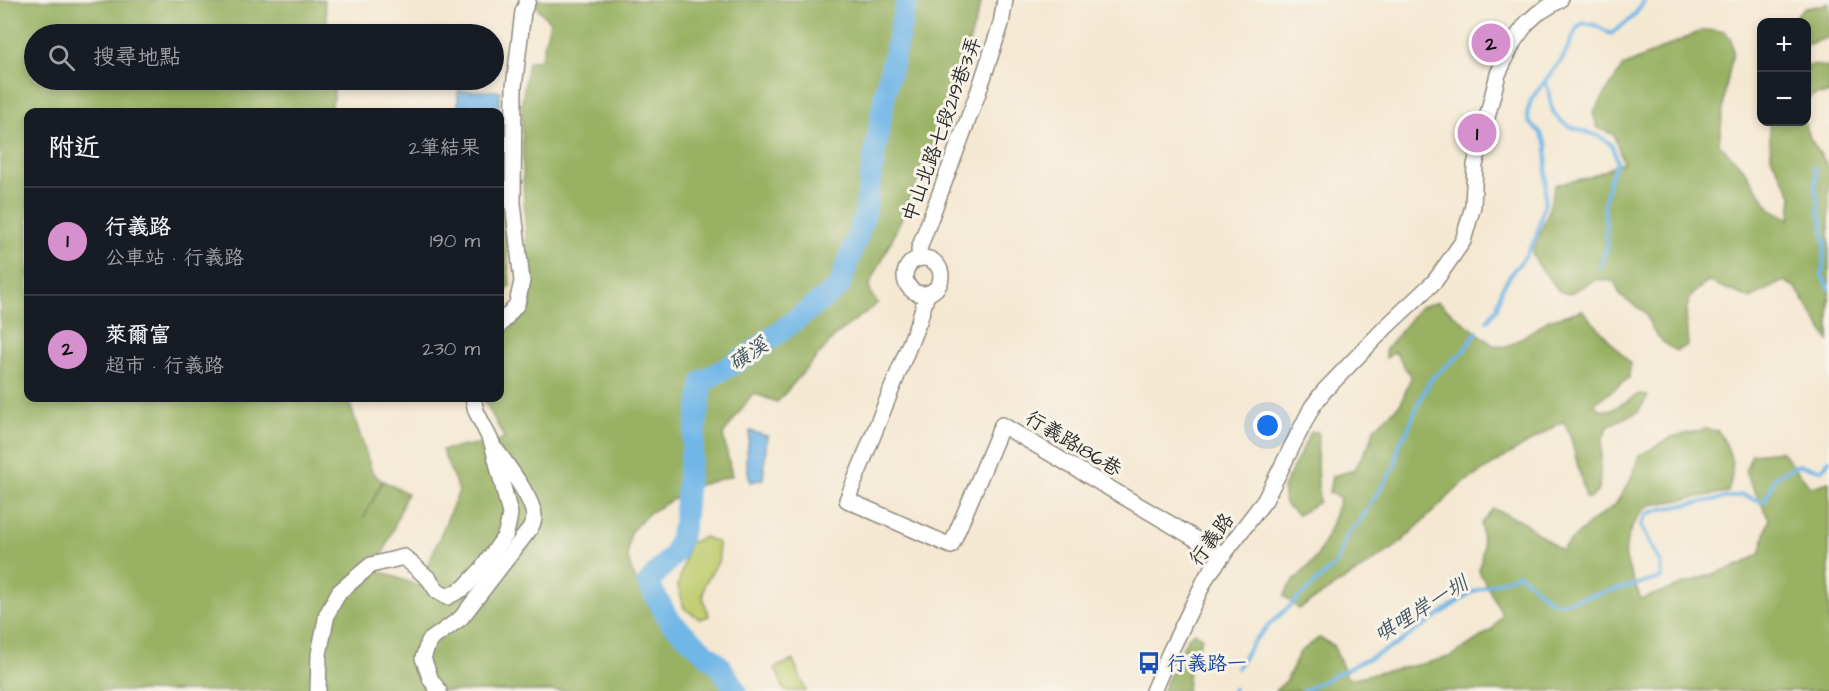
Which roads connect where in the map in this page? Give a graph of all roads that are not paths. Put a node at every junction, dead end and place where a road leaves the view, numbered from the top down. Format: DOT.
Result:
graph roads {
  1 [pos="528,0"];
  2 [pos="1005,0"];
  3 [pos="1560,0"];
  4 [pos="926,259"];
  5 [pos="921,293"];
  6 [pos="504,320"];
  7 [pos="474,402"];
  8 [pos="492,443"];
  9 [pos="1223,555"];
  10 [pos="318,691"];
  11 [pos="439,691"];
  12 [pos="1153,691"];
  1 -- 6 [label="street"];
  2 -- 4 [label="street, 中山北路七段219巷3弄"];
  3 -- 9 [label="street, 行義路"];
  4 -- 5 [label="street"];
  4 -- 5 [label="street"];
  5 -- 9 [label="street, 行義路186巷"];
  7 -- 8 [label="street"];
  8 -- 10 [label="street"];
  8 -- 11 [label="street"];
  9 -- 12 [label="street, 行義路"];
}
